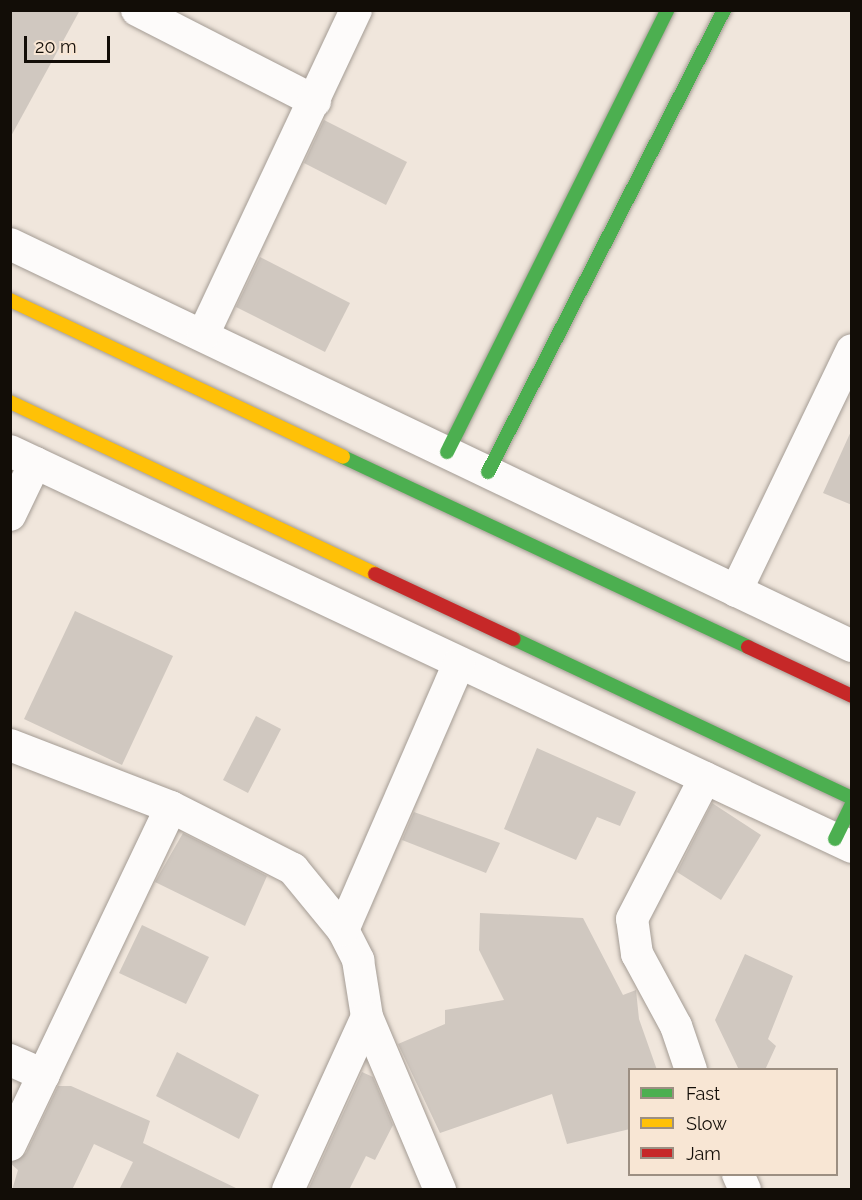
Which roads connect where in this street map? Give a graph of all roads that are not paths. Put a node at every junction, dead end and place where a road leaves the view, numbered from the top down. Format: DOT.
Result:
graph roads {
  1 [pos="137,10"];
  2 [pos="356,10"];
  3 [pos="667,10"];
  4 [pos="724,10"];
  5 [pos="315,101"];
  6 [pos="10,244"];
  7 [pos="10,300"];
  8 [pos="203,335"];
  9 [pos="852,350"];
  10 [pos="10,402"];
  11 [pos="447,452"];
  12 [pos="23,457"];
  13 [pos="488,472"];
  14 [pos="10,515"];
  15 [pos="736,591"];
  16 [pos="852,646"];
  17 [pos="459,663"];
  18 [pos="852,696"];
  19 [pos="10,745"];
  20 [pos="705,778"];
  21 [pos="852,798"];
  22 [pos="852,804"];
  23 [pos="171,807"];
  24 [pos="843,843"];
  25 [pos="343,930"];
  26 [pos="367,1017"];
  27 [pos="10,1060"];
  28 [pos="690,1068"];
  29 [pos="44,1074"];
  30 [pos="10,1146"];
  31 [pos="739,1176"];
  32 [pos="288,1190"];
  33 [pos="440,1190"];
  34 [pos="745,1190"];
  1 -- 5 [label="street"];
  2 -- 5 [label="street"];
  3 -- 11 [label="main road"];
  4 -- 13 [label="main road"];
  5 -- 8 [label="street"];
  6 -- 8 [label="street"];
  7 -- 18 [label="main road"];
  8 -- 11 [label="street"];
  9 -- 15 [label="street"];
  10 -- 21 [label="main road"];
  11 -- 13 [label="street"];
  12 -- 14 [label="street"];
  12 -- 17 [label="street"];
  13 -- 15 [label="street"];
  15 -- 16 [label="street"];
  17 -- 20 [label="street"];
  17 -- 25 [label="street"];
  19 -- 23 [label="street"];
  20 -- 24 [label="street"];
  20 -- 28 [label="street"];
  22 -- 24 [label="main road"];
  23 -- 25 [label="street"];
  23 -- 29 [label="street"];
  25 -- 26 [label="street"];
  26 -- 32 [label="street"];
  26 -- 33 [label="street"];
  27 -- 29 [label="street"];
  29 -- 30 [label="street"];
  31 -- 34 [label="street"];
}
